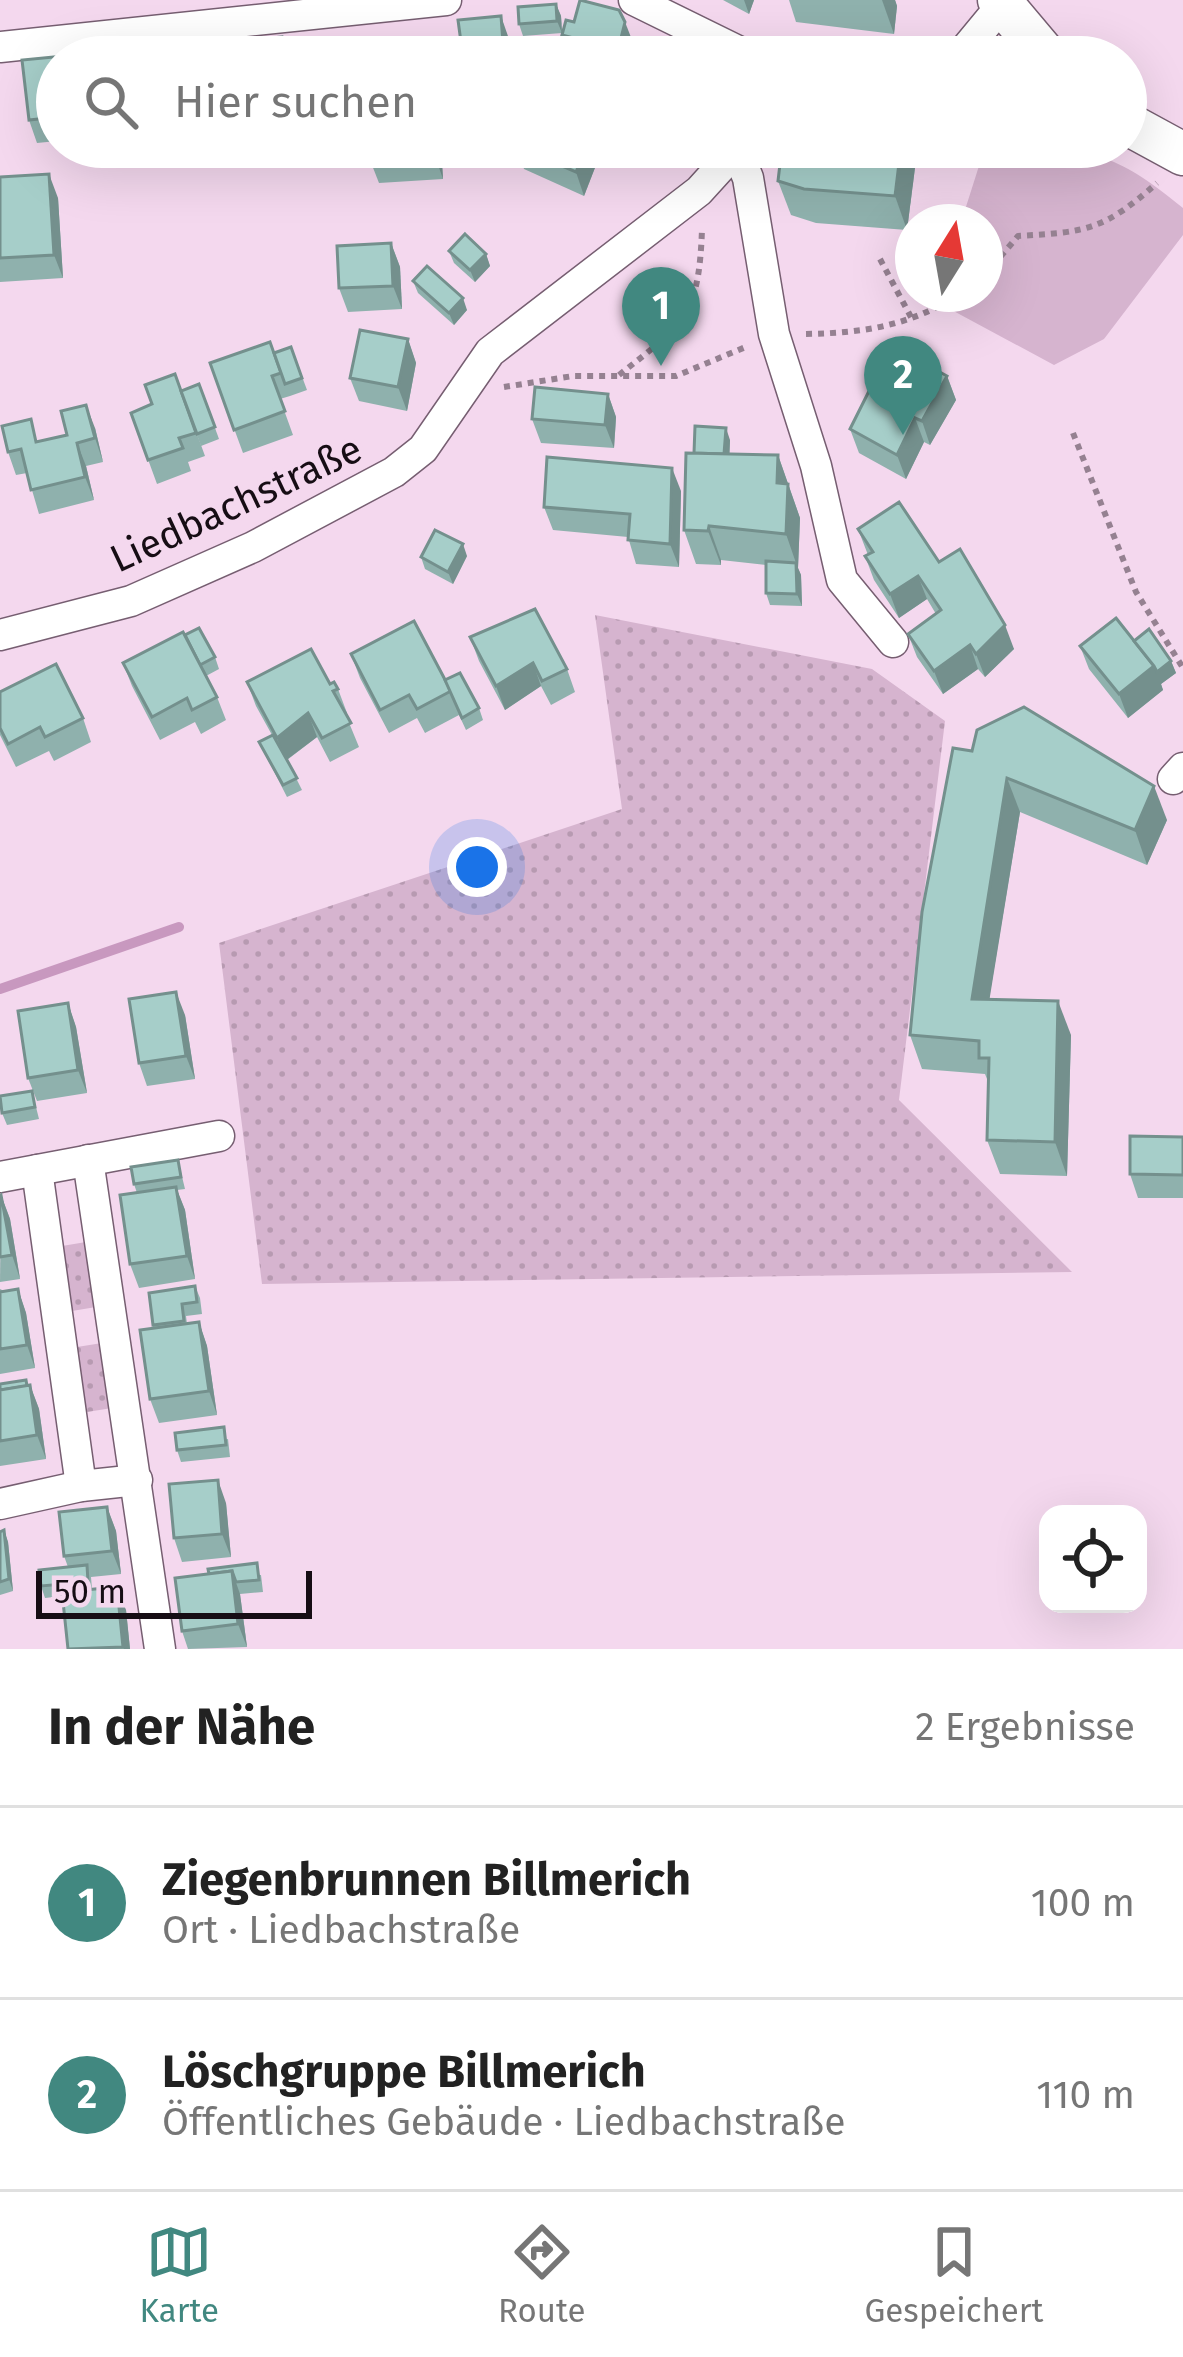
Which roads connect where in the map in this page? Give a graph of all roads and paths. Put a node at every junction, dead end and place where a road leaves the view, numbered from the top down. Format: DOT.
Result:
graph roads {
  1 [pos="446,0"];
  2 [pos="634,0"];
  3 [pos="1000,3"];
  4 [pos="97,36"];
  5 [pos="707,36"];
  6 [pos="975,36"];
  7 [pos="1029,36"];
  8 [pos="36,42"];
  9 [pos="0,46"];
  10 [pos="1147,140"];
  11 [pos="1177,165"];
  12 [pos="726,168"];
  13 [pos="733,168"];
  14 [pos="742,168"];
  15 [pos="1003,254"];
  16 [pos="880,259"];
  17 [pos="925,312"];
  18 [pos="912,319"];
  19 [pos="774,334"];
  20 [pos="616,376"];
  21 [pos="458,394"];
  22 [pos="1073,433"];
  23 [pos="0,635"];
  24 [pos="893,642"];
  25 [pos="1183,668"];
  26 [pos="219,1136"];
  27 [pos="88,1160"];
  28 [pos="37,1171"];
  29 [pos="0,1177"];
  30 [pos="137,1480"];
  31 [pos="81,1486"];
  32 [pos="0,1504"];
  33 [pos="160,1649"];
  1 -- 4 [label="street"];
  2 -- 5 [label="street"];
  3 -- 6 [label="street"];
  3 -- 7 [label="street"];
  8 -- 9 [label="street"];
  10 -- 11 [label="street"];
  11 -- 15 [label="path"];
  12 -- 21 [label="street, Liedbachstraße"];
  13 -- 20 [label="path"];
  14 -- 19 [label="street"];
  16 -- 18 [label="path"];
  17 -- 18 [label="path"];
  18 -- 19 [label="path"];
  19 -- 20 [label="path"];
  19 -- 24 [label="street"];
  20 -- 21 [label="path"];
  21 -- 23 [label="street, Liedbachstraße"];
  22 -- 25 [label="path"];
  26 -- 27 [label="street"];
  27 -- 28 [label="street"];
  27 -- 30 [label="street"];
  28 -- 29 [label="street"];
  28 -- 31 [label="street"];
  30 -- 31 [label="street"];
  30 -- 33 [label="street"];
  31 -- 32 [label="street"];
}
